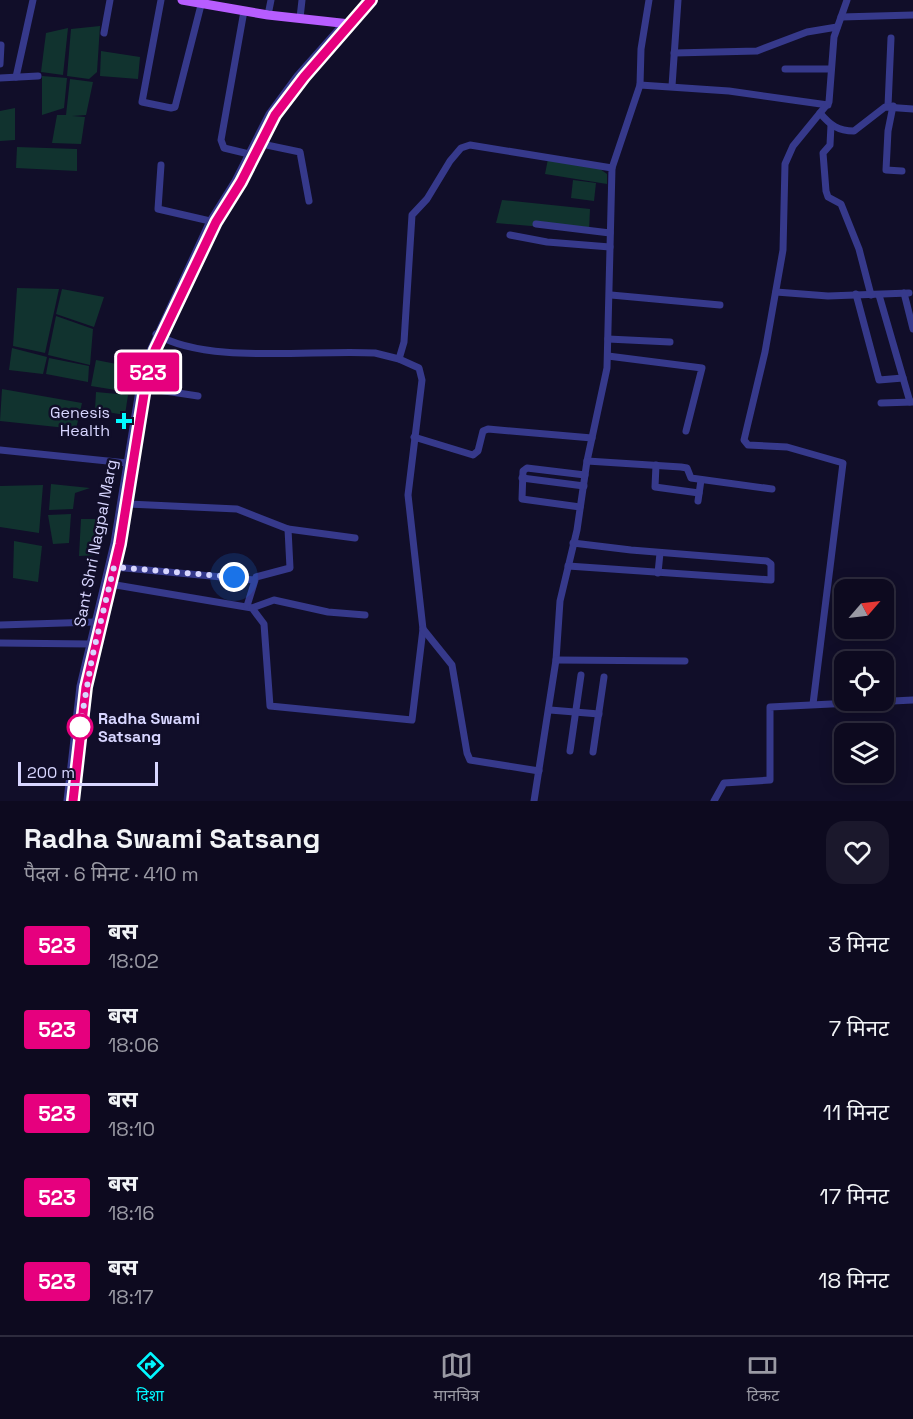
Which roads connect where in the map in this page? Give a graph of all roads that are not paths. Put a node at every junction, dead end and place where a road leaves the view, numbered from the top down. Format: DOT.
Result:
graph roads {
  1 [pos="33,0"];
  2 [pos="110,0"];
  3 [pos="161,0"];
  4 [pos="182,0"];
  5 [pos="271,0"];
  6 [pos="302,0"];
  7 [pos="364,0"];
  8 [pos="371,0"];
  9 [pos="649,0"];
  10 [pos="678,0"];
  11 [pos="847,0"];
  12 [pos="201,5"];
  13 [pos="244,12"];
  14 [pos="268,15"];
  15 [pos="913,15"];
  16 [pos="841,17"];
  17 [pos="300,18"];
  18 [pos="347,24"];
  19 [pos="837,27"];
  20 [pos="104,33"];
  21 [pos="891,38"];
  22 [pos="2,45"];
  23 [pos="674,53"];
  24 [pos="0,64"];
  25 [pos="785,69"];
  26 [pos="831,69"];
  27 [pos="38,76"];
  28 [pos="16,77"];
  29 [pos="0,78"];
  30 [pos="640,85"];
  31 [pos="672,86"];
  32 [pos="828,105"];
  33 [pos="891,106"];
  34 [pos="913,109"];
  35 [pos="820,113"];
  36 [pos="831,125"];
  37 [pos="258,143"];
  38 [pos="249,154"];
  39 [pos="161,165"];
  40 [pos="612,168"];
  41 [pos="902,171"];
  42 [pos="309,201"];
  43 [pos="210,221"];
  44 [pos="536,224"];
  45 [pos="610,233"];
  46 [pos="510,235"];
  47 [pos="610,248"];
  48 [pos="776,292"];
  49 [pos="856,294"];
  50 [pos="610,295"];
  51 [pos="875,295"];
  52 [pos="720,305"];
  53 [pos="913,329"];
  54 [pos="159,336"];
  55 [pos="608,339"];
  56 [pos="670,342"];
  57 [pos="608,356"];
  58 [pos="399,359"];
  59 [pos="903,378"];
  60 [pos="145,388"];
  61 [pos="198,396"];
  62 [pos="911,402"];
  63 [pos="882,403"];
  64 [pos="686,431"];
  65 [pos="414,437"];
  66 [pos="592,438"];
  67 [pos="0,450"];
  68 [pos="130,460"];
  69 [pos="587,460"];
  70 [pos="656,465"];
  71 [pos="585,475"];
  72 [pos="522,478"];
  73 [pos="701,480"];
  74 [pos="584,486"];
  75 [pos="772,489"];
  76 [pos="699,492"];
  77 [pos="698,501"];
  78 [pos="128,504"];
  79 [pos="580,507"];
  80 [pos="288,529"];
  81 [pos="355,538"];
  82 [pos="573,543"];
  83 [pos="660,553"];
  84 [pos="568,566"];
  85 [pos="114,567"];
  86 [pos="658,573"];
  87 [pos="254,579"];
  88 [pos="110,584"];
  89 [pos="249,607"];
  90 [pos="365,615"];
  91 [pos="95,622"];
  92 [pos="0,625"];
  93 [pos="423,629"];
  94 [pos="0,643"];
  95 [pos="90,644"];
  96 [pos="556,660"];
  97 [pos="685,661"];
  98 [pos="581,675"];
  99 [pos="604,677"];
  100 [pos="913,700"];
  101 [pos="813,704"];
  102 [pos="550,710"];
  103 [pos="575,712"];
  104 [pos="599,714"];
  105 [pos="570,751"];
  106 [pos="594,752"];
  107 [pos="539,771"];
  108 [pos="66,801"];
  109 [pos="73,801"];
  110 [pos="534,801"];
  111 [pos="714,801"];
  1 -- 28 [label="street"];
  2 -- 20 [label="street"];
  3 -- 12 [label="street"];
  4 -- 12 [label="main road"];
  5 -- 14 [label="street"];
  6 -- 17 [label="street"];
  7 -- 18 [label="main road, Sant Shri Nagpal Marg"];
  8 -- 18 [label="main road, Sant Shri Nagpal Marg"];
  9 -- 30 [label="street"];
  10 -- 23 [label="street"];
  11 -- 16 [label="street"];
  12 -- 13 [label="main road"];
  13 -- 14 [label="main road"];
  13 -- 38 [label="street"];
  14 -- 17 [label="main road"];
  15 -- 16 [label="street"];
  16 -- 19 [label="street"];
  17 -- 18 [label="main road"];
  18 -- 37 [label="street, Sant Shri Nagpal Marg"];
  19 -- 23 [label="street"];
  19 -- 26 [label="street"];
  21 -- 33 [label="street"];
  22 -- 24 [label="street"];
  23 -- 31 [label="street"];
  25 -- 26 [label="street"];
  26 -- 32 [label="street"];
  27 -- 28 [label="street"];
  28 -- 29 [label="street"];
  30 -- 31 [label="street"];
  30 -- 40 [label="street"];
  31 -- 32 [label="street"];
  32 -- 35 [label="street"];
  33 -- 34 [label="street"];
  33 -- 36 [label="street"];
  33 -- 41 [label="street"];
  35 -- 36 [label="street"];
  35 -- 48 [label="street"];
  36 -- 51 [label="street"];
  37 -- 38 [label="street, Sant Shri Nagpal Marg"];
  37 -- 42 [label="street"];
  37 -- 54 [label="street, Sant Shri Nagpal Marg"];
  38 -- 43 [label="street, Sant Shri Nagpal Marg"];
  39 -- 43 [label="street"];
  40 -- 45 [label="street"];
  40 -- 58 [label="street"];
  43 -- 54 [label="street, Sant Shri Nagpal Marg"];
  44 -- 45 [label="street"];
  45 -- 47 [label="street"];
  46 -- 47 [label="street"];
  47 -- 50 [label="street"];
  48 -- 49 [label="street"];
  48 -- 101 [label="street"];
  49 -- 51 [label="street"];
  49 -- 59 [label="street"];
  50 -- 52 [label="street"];
  50 -- 55 [label="street"];
  51 -- 53 [label="street"];
  51 -- 59 [label="street"];
  54 -- 58 [label="street"];
  54 -- 60 [label="street, Sant Shri Nagpal Marg"];
  54 -- 68 [label="street, Sant Shri Nagpal Marg"];
  55 -- 56 [label="street"];
  55 -- 57 [label="street"];
  57 -- 64 [label="street"];
  57 -- 66 [label="street"];
  58 -- 65 [label="street"];
  59 -- 62 [label="street"];
  60 -- 61 [label="street"];
  60 -- 68 [label="street, Sant Shri Nagpal Marg"];
  62 -- 63 [label="street"];
  65 -- 66 [label="street"];
  65 -- 93 [label="street"];
  66 -- 69 [label="street"];
  67 -- 68 [label="street"];
  68 -- 78 [label="street, Sant Shri Nagpal Marg"];
  68 -- 91 [label="street, Sant Shri Nagpal Marg"];
  69 -- 70 [label="street"];
  69 -- 71 [label="street"];
  70 -- 73 [label="street"];
  70 -- 76 [label="street"];
  71 -- 72 [label="street"];
  71 -- 74 [label="street"];
  72 -- 74 [label="street"];
  72 -- 79 [label="street"];
  73 -- 75 [label="street"];
  73 -- 76 [label="street"];
  74 -- 79 [label="street"];
  76 -- 77 [label="street"];
  78 -- 80 [label="street"];
  78 -- 85 [label="street, Sant Shri Nagpal Marg"];
  79 -- 82 [label="street"];
  80 -- 81 [label="street"];
  80 -- 87 [label="street"];
  82 -- 83 [label="street"];
  82 -- 84 [label="street"];
  83 -- 86 [label="street"];
  83 -- 86 [label="street"];
  84 -- 86 [label="street"];
  84 -- 96 [label="street"];
  85 -- 87 [label="street"];
  85 -- 88 [label="street, Sant Shri Nagpal Marg"];
  87 -- 89 [label="street"];
  88 -- 89 [label="street"];
  88 -- 109 [label="street, Sant Shri Nagpal Marg"];
  89 -- 90 [label="street"];
  89 -- 93 [label="street"];
  91 -- 92 [label="street"];
  91 -- 95 [label="street, Sant Shri Nagpal Marg"];
  93 -- 107 [label="street"];
  94 -- 95 [label="street"];
  95 -- 108 [label="street, Sant Shri Nagpal Marg"];
  96 -- 97 [label="street"];
  96 -- 102 [label="street"];
  98 -- 103 [label="street"];
  99 -- 104 [label="street"];
  100 -- 101 [label="street"];
  101 -- 111 [label="street"];
  102 -- 103 [label="street"];
  102 -- 107 [label="street"];
  103 -- 104 [label="street"];
  103 -- 105 [label="street"];
  104 -- 106 [label="street"];
  107 -- 110 [label="street"];
}
